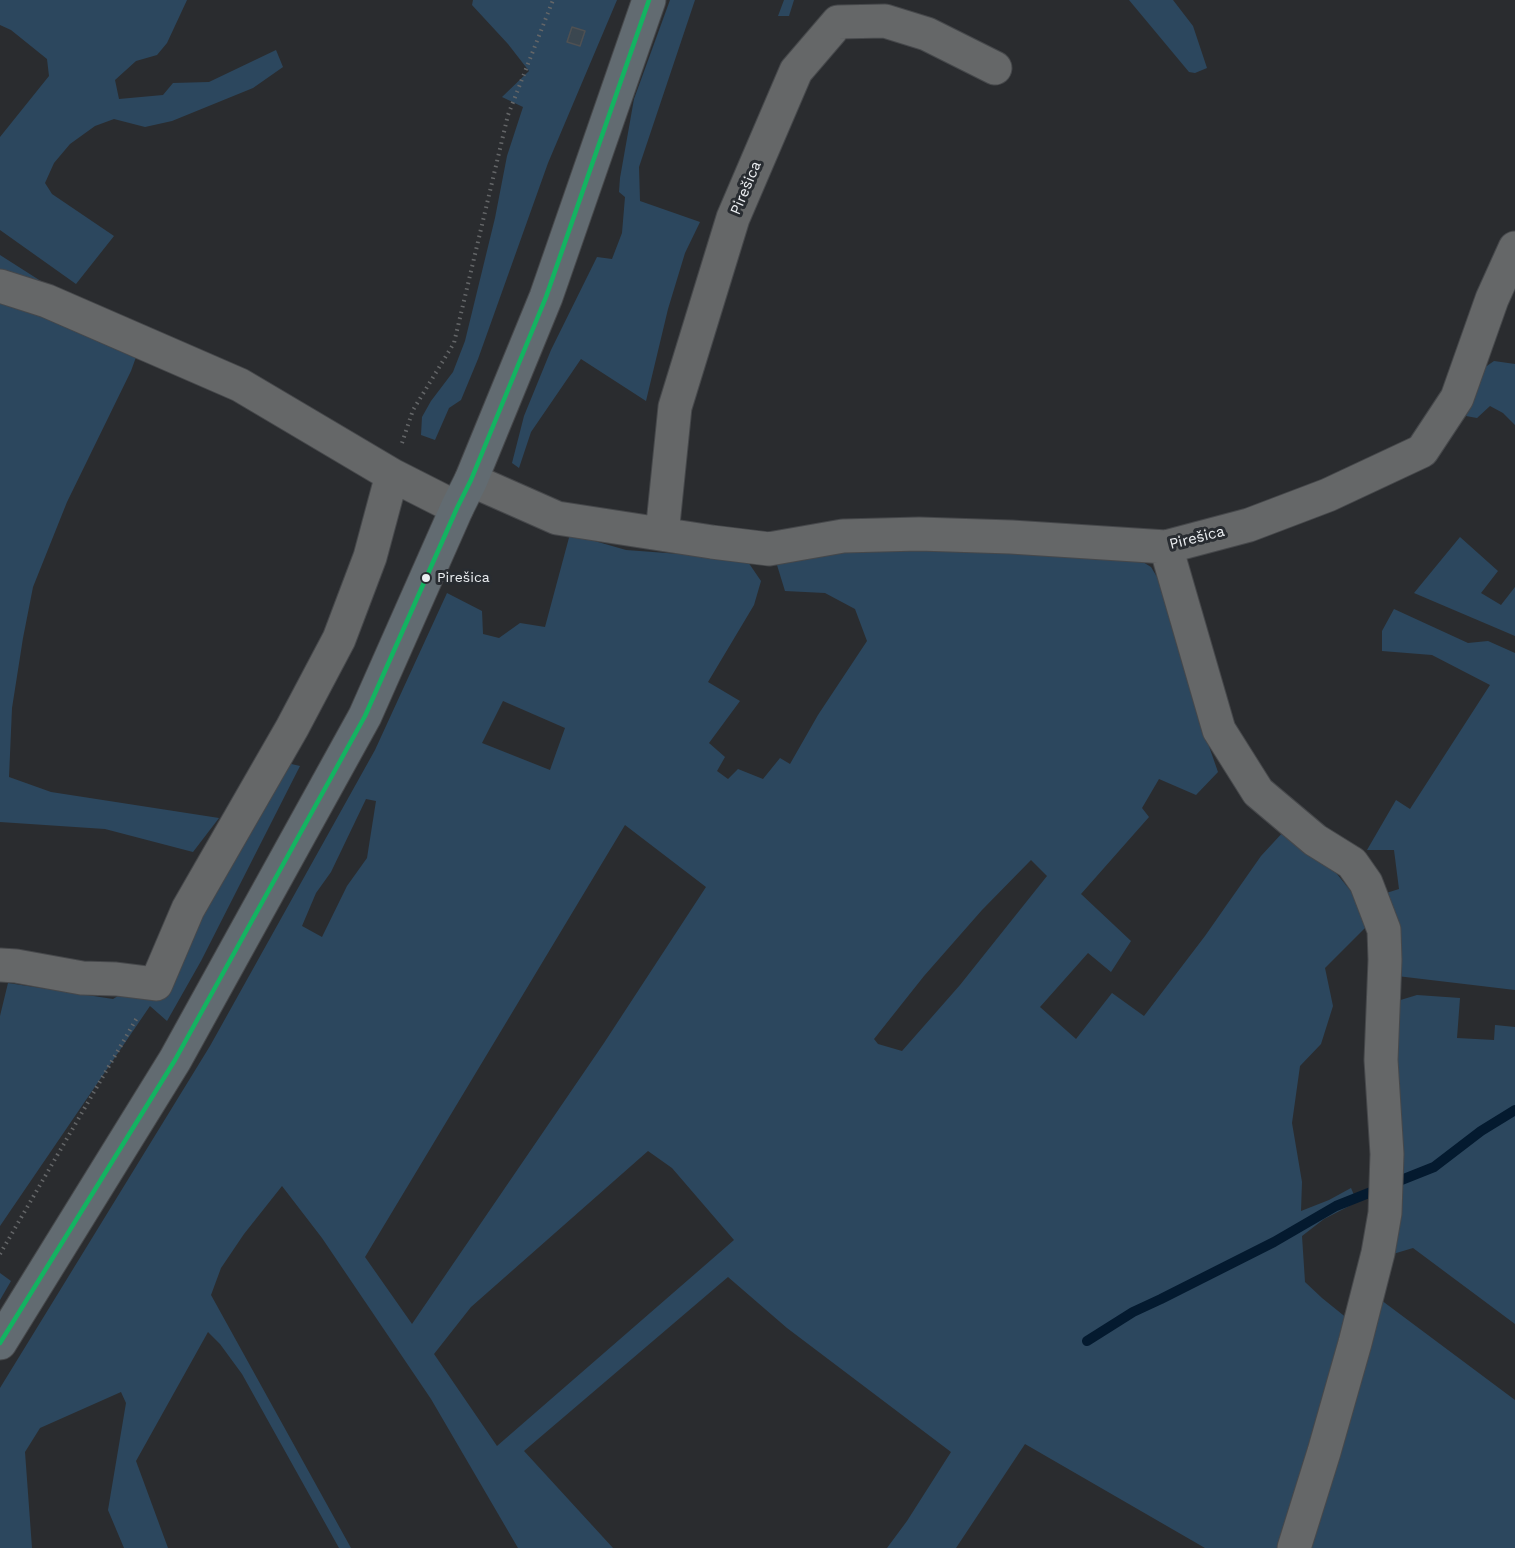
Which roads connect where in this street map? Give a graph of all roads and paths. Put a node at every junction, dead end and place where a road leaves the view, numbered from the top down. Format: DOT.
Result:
graph roads {
  1 [pos="553,0"];
  2 [pos="649,0"];
  3 [pos="995,68"];
  4 [pos="1515,248"];
  5 [pos="0,286"];
  6 [pos="392,475"];
  7 [pos="464,494"];
  8 [pos="662,534"];
  9 [pos="1166,547"];
  10 [pos="0,965"];
  11 [pos="156,984"];
  12 [pos="0,1254"];
  13 [pos="0,1343"];
  14 [pos="1294,1548"];
  1 -- 6 [label="path"];
  2 -- 7 [label="main road"];
  3 -- 8 [label="street, Pirešica"];
  4 -- 9 [label="street, Pirešica"];
  5 -- 6 [label="street, Pirešica"];
  6 -- 7 [label="street, Pirešica"];
  6 -- 11 [label="street"];
  7 -- 8 [label="street, Pirešica"];
  7 -- 13 [label="main road"];
  8 -- 9 [label="street, Pirešica"];
  9 -- 14 [label="street"];
  10 -- 11 [label="street"];
  11 -- 12 [label="path"];
}
